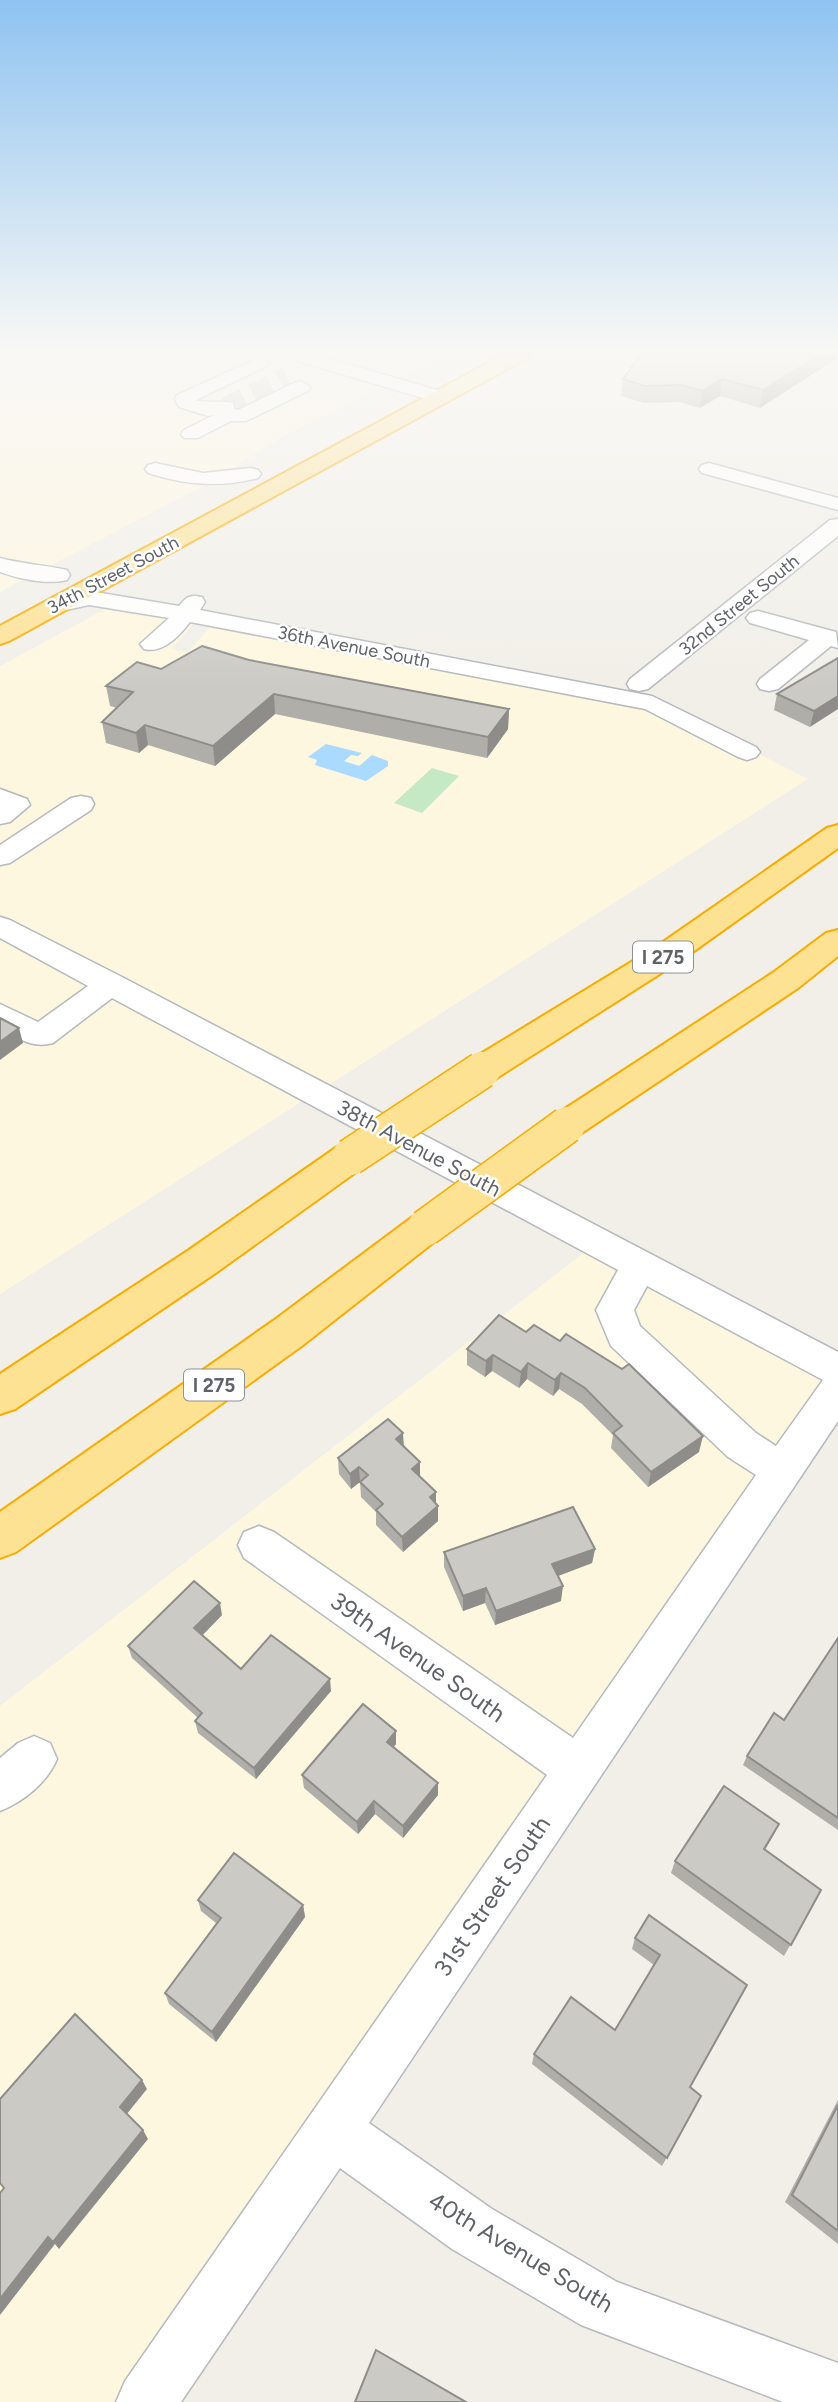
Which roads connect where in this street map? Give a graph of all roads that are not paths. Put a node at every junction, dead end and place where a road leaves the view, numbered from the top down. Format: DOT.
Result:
graph roads {
  1 [pos="268,465"];
  2 [pos="315,465"];
  3 [pos="155,469"];
  4 [pos="709,469"];
  5 [pos="251,474"];
  6 [pos="181,479"];
  7 [pos="199,502"];
  8 [pos="838,504"];
  9 [pos="838,525"];
  10 [pos="137,562"];
  11 [pos="82,563"];
  12 [pos="0,565"];
  13 [pos="59,575"];
  14 [pos="95,585"];
  15 [pos="22,594"];
  16 [pos="778,602"];
  17 [pos="57,605"];
  18 [pos="199,610"];
  19 [pos="758,618"];
  20 [pos="0,622"];
  21 [pos="737,635"];
  22 [pos="0,636"];
  23 [pos="833,639"];
  24 [pos="152,644"];
  25 [pos="184,645"];
  26 [pos="769,684"];
  27 [pos="674,686"];
  28 [pos="646,693"];
  29 [pos="747,752"];
  30 [pos="0,797"];
  31 [pos="81,804"];
  32 [pos="0,816"];
  33 [pos="838,834"];
  34 [pos="0,857"];
  35 [pos="0,926"];
  36 [pos="838,940"];
  37 [pos="111,984"];
  38 [pos="0,1014"];
  39 [pos="640,1265"];
  40 [pos="838,1370"];
  41 [pos="838,1389"];
  42 [pos="0,1396"];
  43 [pos="782,1471"];
  44 [pos="0,1538"];
  45 [pos="259,1545"];
  46 [pos="34,1759"];
  47 [pos="578,1769"];
  48 [pos="0,1788"];
  49 [pos="334,2131"];
  50 [pos="838,2393"];
  51 [pos="146,2402"];
  1 -- 5 [label="highway"];
  2 -- 10 [label="highway, 34th Street South"];
  3 -- 6 [label="street"];
  4 -- 8 [label="street"];
  5 -- 6 [label="street"];
  5 -- 7 [label="highway"];
  6 -- 7 [label="street"];
  7 -- 14 [label="highway"];
  9 -- 28 [label="street, 32nd Street South"];
  10 -- 14 [label="highway, 34th Street South"];
  10 -- 18 [label="street, 36th Avenue South"];
  11 -- 13 [label="highway, 34th Street South"];
  12 -- 13 [label="street"];
  13 -- 15 [label="highway, 34th Street South"];
  13 -- 20 [label="highway"];
  14 -- 17 [label="highway, 34th Street South"];
  16 -- 19 [label="street, 32nd Street South"];
  17 -- 18 [label="street, 36th Avenue South"];
  17 -- 22 [label="highway, 34th Street South"];
  18 -- 24 [label="street"];
  18 -- 25 [label="street"];
  18 -- 28 [label="street, 36th Avenue South"];
  19 -- 21 [label="street, 32nd Street South"];
  19 -- 23 [label="street"];
  23 -- 26 [label="street"];
  27 -- 28 [label="street, 32nd Street South"];
  28 -- 29 [label="street, 36th Avenue South"];
  30 -- 32 [label="street"];
  31 -- 34 [label="street"];
  33 -- 42 [label="highway, I 275, bridge"];
  35 -- 37 [label="street, 38th Avenue South"];
  36 -- 44 [label="highway, I 275, bridge"];
  37 -- 38 [label="street"];
  37 -- 39 [label="street, 38th Avenue South"];
  39 -- 40 [label="street, 38th Avenue South"];
  39 -- 43 [label="street"];
  41 -- 43 [label="street, 31st Street South"];
  43 -- 47 [label="street, 31st Street South"];
  45 -- 47 [label="street, 39th Avenue South"];
  46 -- 48 [label="street"];
  47 -- 49 [label="street, 31st Street South"];
  49 -- 50 [label="street, 40th Avenue South"];
  49 -- 51 [label="street, 31st Street South"];
}
